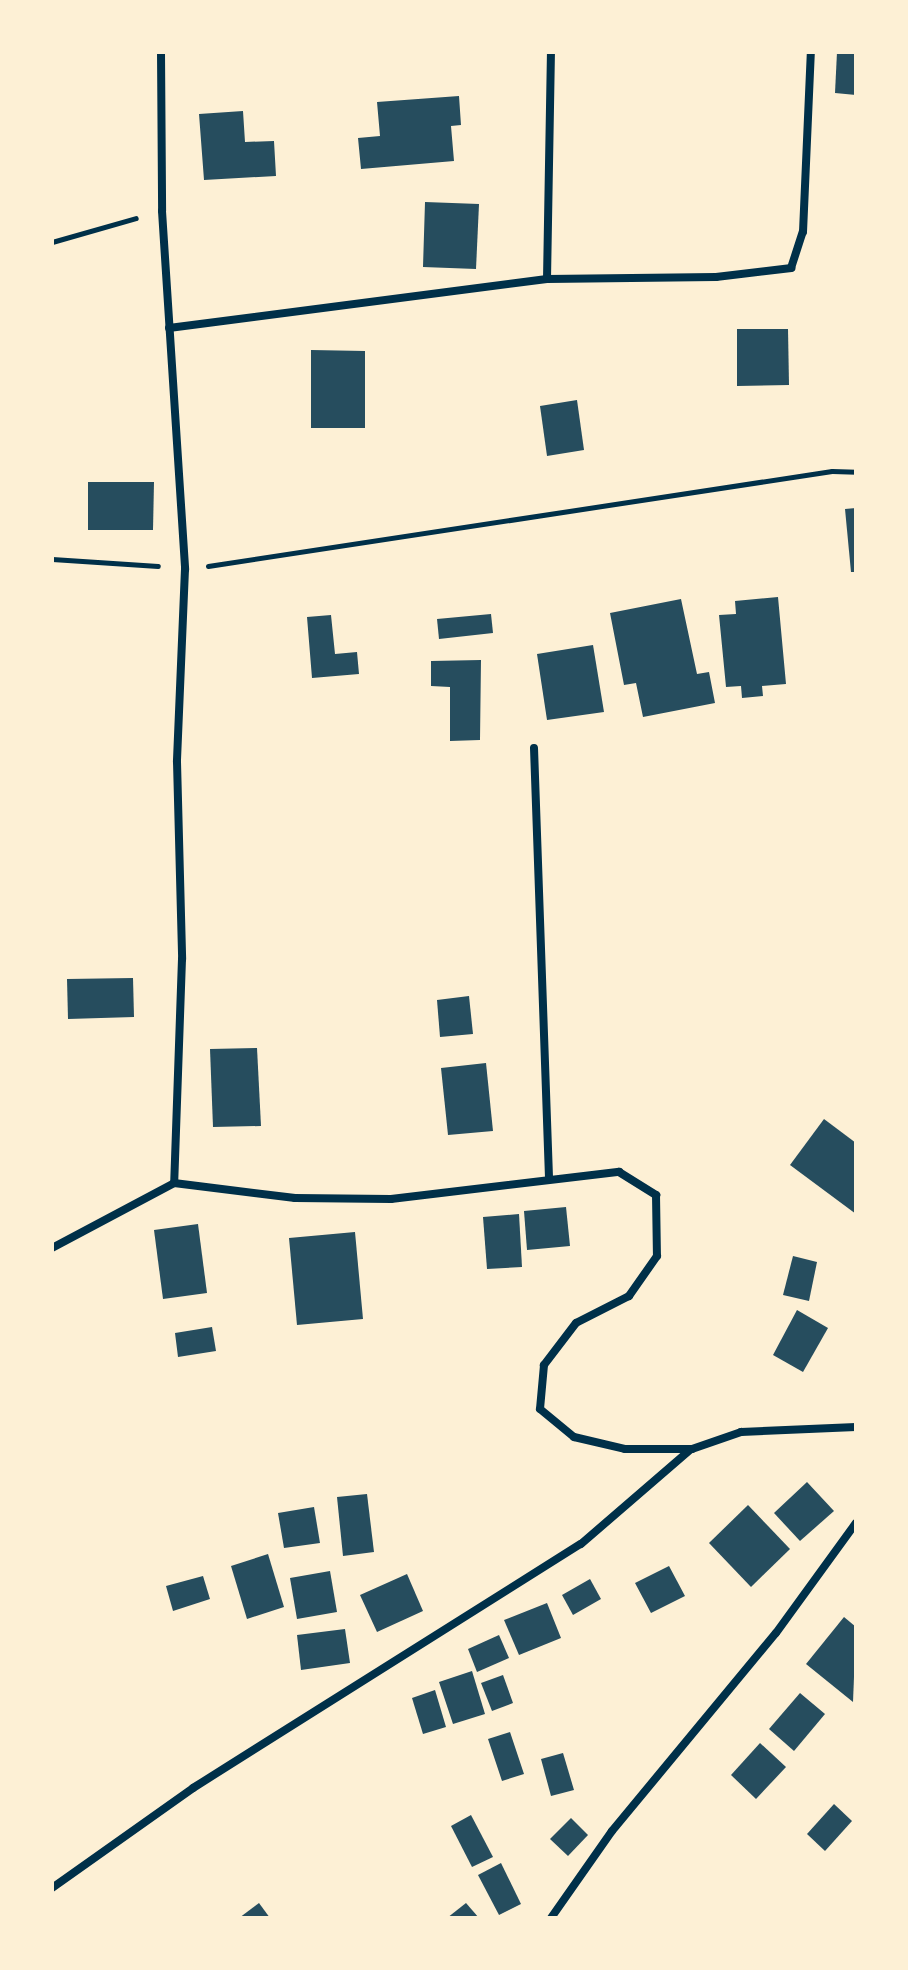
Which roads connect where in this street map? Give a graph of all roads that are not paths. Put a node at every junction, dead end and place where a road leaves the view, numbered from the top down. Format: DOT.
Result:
graph roads {
  1 [pos="161,52"];
  2 [pos="551,52"];
  3 [pos="811,52"];
  4 [pos="547,279"];
  5 [pos="169,328"];
  6 [pos="534,748"];
  7 [pos="549,1177"];
  8 [pos="174,1183"];
  9 [pos="52,1248"];
  10 [pos="856,1427"];
  11 [pos="692,1449"];
  12 [pos="856,1523"];
  13 [pos="52,1888"];
  14 [pos="551,1918"];
  1 -- 5 [label="street"];
  2 -- 4 [label="street"];
  3 -- 4 [label="street"];
  4 -- 5 [label="street"];
  5 -- 8 [label="street"];
  6 -- 7 [label="street"];
  7 -- 8 [label="street"];
  7 -- 11 [label="street"];
  8 -- 9 [label="street"];
  10 -- 11 [label="street"];
  11 -- 13 [label="street"];
  12 -- 14 [label="street"];
}
